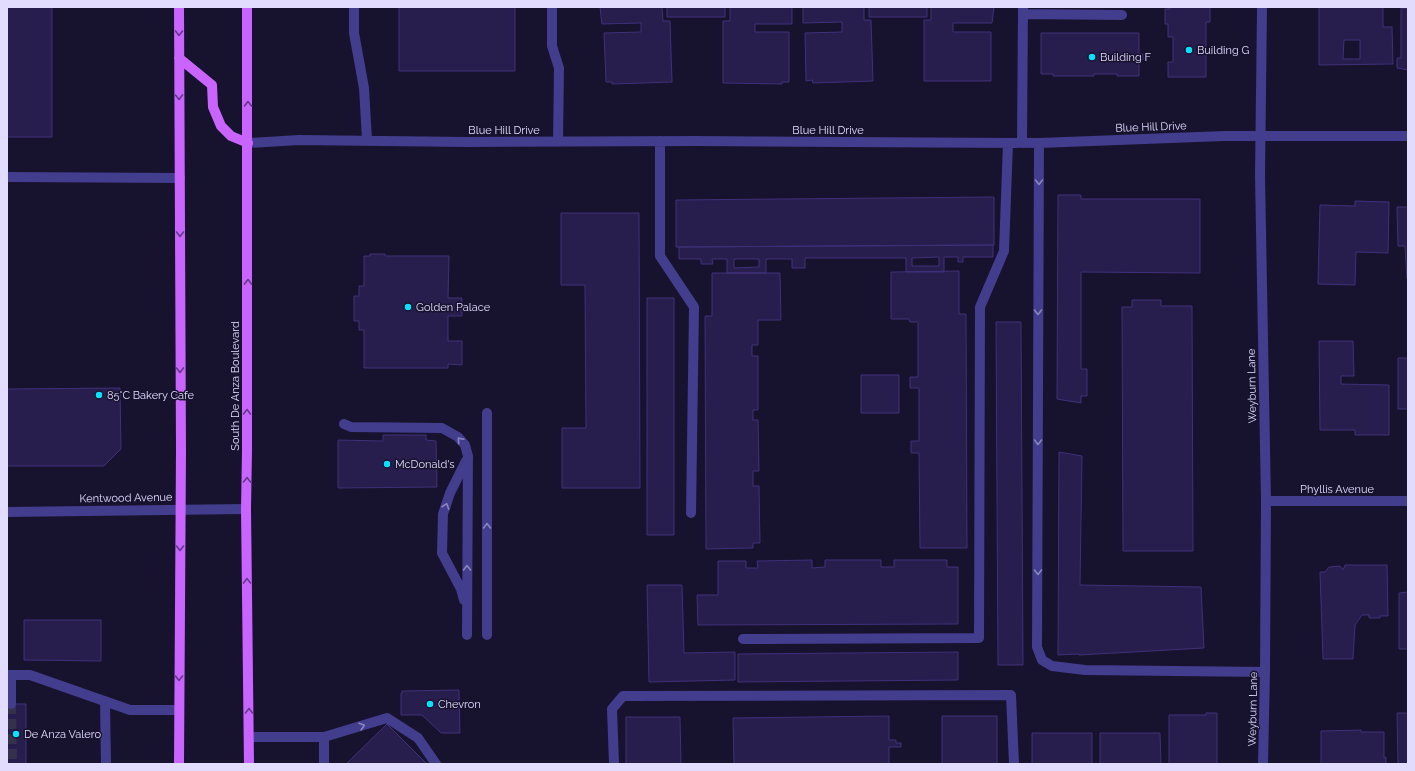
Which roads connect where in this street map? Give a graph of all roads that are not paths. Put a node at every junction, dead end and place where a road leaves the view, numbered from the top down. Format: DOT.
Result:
graph roads {
  1 [pos="179,7"];
  2 [pos="247,7"];
  3 [pos="354,7"];
  4 [pos="552,7"];
  5 [pos="1262,7"];
  6 [pos="1023,11"];
  7 [pos="1122,15"];
  8 [pos="179,58"];
  9 [pos="1260,136"];
  10 [pos="1408,136"];
  11 [pos="367,140"];
  12 [pos="660,141"];
  13 [pos="558,142"];
  14 [pos="248,143"];
  15 [pos="1008,143"];
  16 [pos="1022,143"];
  17 [pos="1039,143"];
  18 [pos="7,177"];
  19 [pos="180,178"];
  20 [pos="487,413"];
  21 [pos="344,424"];
  22 [pos="468,456"];
  23 [pos="1266,501"];
  24 [pos="1408,501"];
  25 [pos="180,509"];
  26 [pos="246,509"];
  27 [pos="7,512"];
  28 [pos="691,513"];
  29 [pos="466,609"];
  30 [pos="466,635"];
  31 [pos="487,635"];
  32 [pos="744,640"];
  33 [pos="1266,672"];
  34 [pos="9,675"];
  35 [pos="105,702"];
  36 [pos="12,704"];
  37 [pos="179,710"];
  38 [pos="249,737"];
  39 [pos="324,737"];
  40 [pos="106,764"];
  41 [pos="179,764"];
  42 [pos="249,764"];
  43 [pos="324,764"];
  44 [pos="436,764"];
  45 [pos="614,764"];
  46 [pos="1014,764"];
  47 [pos="1263,764"];
  1 -- 8 [label="main road, one-way"];
  14 -- 2 [label="main road, South De Anza Boulevard, one-way"];
  3 -- 11 [label="street"];
  4 -- 13 [label="street"];
  5 -- 9 [label="street, Weyburn Lane"];
  6 -- 7 [label="street"];
  6 -- 16 [label="street"];
  8 -- 14 [label="main road"];
  8 -- 19 [label="main road, one-way"];
  9 -- 10 [label="street, Blue Hill Drive"];
  9 -- 17 [label="street, Blue Hill Drive"];
  9 -- 23 [label="street, Weyburn Lane"];
  11 -- 13 [label="street, Blue Hill Drive"];
  11 -- 14 [label="street, Blue Hill Drive"];
  12 -- 13 [label="street, Blue Hill Drive"];
  12 -- 15 [label="street, Blue Hill Drive"];
  12 -- 28 [label="street"];
  26 -- 14 [label="main road, South De Anza Boulevard, one-way"];
  15 -- 16 [label="street, Blue Hill Drive"];
  15 -- 32 [label="street"];
  16 -- 17 [label="street, Blue Hill Drive"];
  17 -- 33 [label="street, one-way"];
  18 -- 19 [label="street"];
  19 -- 25 [label="main road, one-way"];
  31 -- 20 [label="street, one-way"];
  22 -- 21 [label="street, one-way"];
  29 -- 22 [label="street, one-way"];
  29 -- 22 [label="street, one-way"];
  23 -- 24 [label="street, Phyllis Avenue"];
  23 -- 33 [label="street, Weyburn Lane"];
  25 -- 26 [label="street, Kentwood Avenue"];
  25 -- 27 [label="street, Kentwood Avenue"];
  25 -- 37 [label="main road, one-way"];
  38 -- 26 [label="main road, South De Anza Boulevard, one-way"];
  29 -- 30 [label="street"];
  33 -- 47 [label="street, Weyburn Lane"];
  34 -- 35 [label="street"];
  34 -- 36 [label="street"];
  35 -- 37 [label="street"];
  35 -- 40 [label="street"];
  37 -- 41 [label="main road"];
  38 -- 39 [label="street"];
  38 -- 42 [label="main road, South De Anza Boulevard"];
  39 -- 43 [label="street"];
  39 -- 44 [label="street, one-way"];
  45 -- 46 [label="street"];
}
